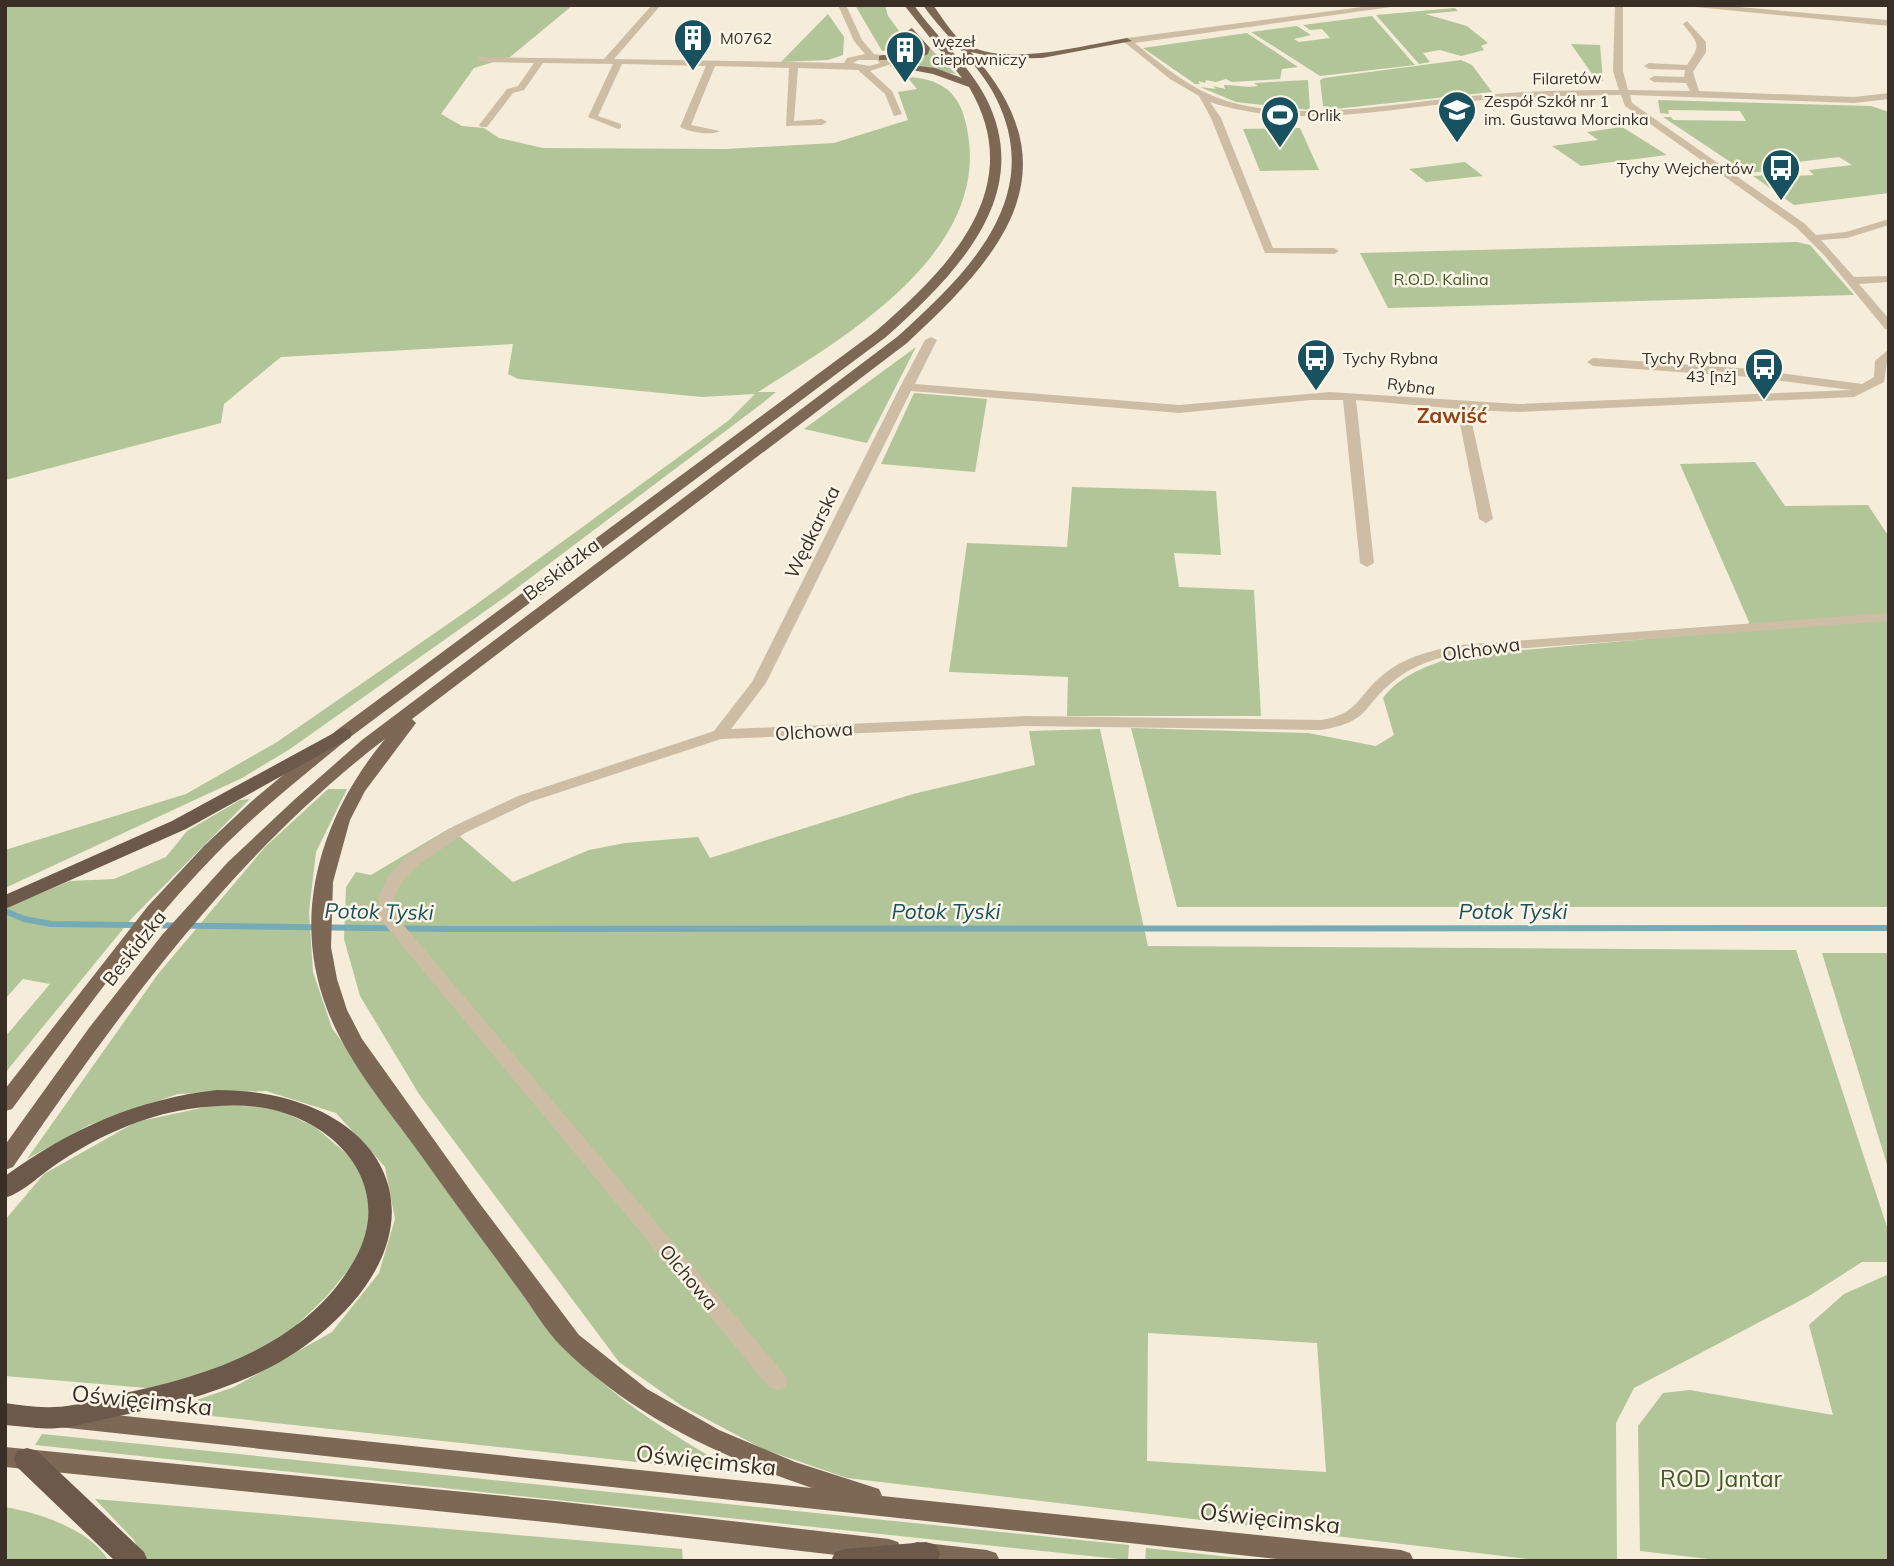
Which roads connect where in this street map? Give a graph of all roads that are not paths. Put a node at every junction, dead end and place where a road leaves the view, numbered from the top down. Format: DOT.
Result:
graph roads {
  1 [pos="657,5"];
  2 [pos="842,5"];
  3 [pos="908,5"];
  4 [pos="928,5"];
  5 [pos="1400,5"];
  6 [pos="1619,5"];
  7 [pos="1680,5"];
  8 [pos="1889,23"];
  9 [pos="1687,24"];
  10 [pos="858,41"];
  11 [pos="955,41"];
  12 [pos="1127,41"];
  13 [pos="871,56"];
  14 [pos="1014,57"];
  15 [pos="482,59"];
  16 [pos="540,60"];
  17 [pos="607,61"];
  18 [pos="619,61"];
  19 [pos="852,61"];
  20 [pos="712,63"];
  21 [pos="881,64"];
  22 [pos="794,66"];
  23 [pos="1649,66"];
  24 [pos="1689,68"];
  25 [pos="862,69"];
  26 [pos="1654,79"];
  27 [pos="876,80"];
  28 [pos="1688,80"];
  29 [pos="992,84"];
  30 [pos="972,86"];
  31 [pos="1623,93"];
  32 [pos="1203,96"];
  33 [pos="1697,96"];
  34 [pos="1889,96"];
  35 [pos="1871,100"];
  36 [pos="1246,108"];
  37 [pos="1889,108"];
  38 [pos="897,114"];
  39 [pos="1216,118"];
  40 [pos="822,122"];
  41 [pos="484,125"];
  42 [pos="618,126"];
  43 [pos="715,131"];
  44 [pos="1889,222"];
  45 [pos="1813,238"];
  46 [pos="1334,251"];
  47 [pos="1889,279"];
  48 [pos="1850,281"];
  49 [pos="1889,327"];
  50 [pos="931,340"];
  51 [pos="1889,352"];
  52 [pos="1593,362"];
  53 [pos="906,387"];
  54 [pos="1867,388"];
  55 [pos="1349,396"];
  56 [pos="1465,408"];
  57 [pos="1486,519"];
  58 [pos="1367,563"];
  59 [pos="1889,617"];
  60 [pos="432,695"];
  61 [pos="343,734"];
  62 [pos="719,734"];
  63 [pos="5,903"];
  64 [pos="387,916"];
  65 [pos="5,1104"];
  66 [pos="5,1162"];
  67 [pos="5,1189"];
  68 [pos="777,1381"];
  69 [pos="5,1413"];
  70 [pos="50,1418"];
  71 [pos="16,1458"];
  72 [pos="917,1510"];
  73 [pos="926,1554"];
  74 [pos="134,1561"];
  75 [pos="845,1561"];
  76 [pos="987,1561"];
  77 [pos="1401,1561"];
  1 -- 17 [label="street"];
  2 -- 10 [label="street"];
  3 -- 21 [label="main road"];
  3 -- 30 [label="main road, Beskidzka"];
  4 -- 11 [label="main road, Beskidzka"];
  5 -- 12 [label="street"];
  6 -- 31 [label="street"];
  7 -- 8 [label="street"];
  9 -- 24 [label="street"];
  10 -- 13 [label="street"];
  10 -- 19 [label="street"];
  11 -- 14 [label="main road"];
  11 -- 29 [label="main road, Beskidzka"];
  12 -- 14 [label="main road"];
  12 -- 32 [label="street, Filaretów"];
  13 -- 19 [label="street"];
  13 -- 21 [label="street"];
  14 -- 29 [label="main road"];
  15 -- 16 [label="street"];
  16 -- 17 [label="street"];
  16 -- 41 [label="street"];
  17 -- 18 [label="street"];
  18 -- 20 [label="street"];
  18 -- 42 [label="street"];
  19 -- 22 [label="street"];
  19 -- 25 [label="street"];
  20 -- 22 [label="street"];
  20 -- 43 [label="street"];
  21 -- 25 [label="street"];
  21 -- 27 [label="street"];
  21 -- 30 [label="main road"];
  22 -- 40 [label="street"];
  23 -- 24 [label="street"];
  24 -- 28 [label="street"];
  25 -- 27 [label="street"];
  26 -- 28 [label="street"];
  27 -- 38 [label="street"];
  28 -- 33 [label="street"];
  29 -- 60 [label="main road, Beskidzka"];
  30 -- 61 [label="main road, Beskidzka"];
  31 -- 33 [label="street, Filaretów"];
  31 -- 36 [label="street, Filaretów"];
  31 -- 45 [label="street"];
  32 -- 36 [label="street, Filaretów"];
  32 -- 39 [label="street, Filaretów"];
  33 -- 35 [label="street, Filaretów"];
  34 -- 35 [label="street, Filaretów"];
  35 -- 37 [label="street"];
  36 -- 39 [label="street, Filaretów"];
  39 -- 46 [label="street, Filaretów"];
  44 -- 45 [label="street"];
  45 -- 48 [label="street"];
  47 -- 48 [label="street"];
  48 -- 49 [label="street"];
  50 -- 53 [label="street, Wędkarska"];
  51 -- 54 [label="street"];
  52 -- 54 [label="street"];
  53 -- 55 [label="street, Rybna"];
  53 -- 62 [label="street, Wędkarska"];
  54 -- 56 [label="street, Rybna"];
  55 -- 56 [label="street, Rybna"];
  55 -- 58 [label="street"];
  56 -- 57 [label="street"];
  59 -- 62 [label="street, Olchowa"];
  60 -- 66 [label="main road, Beskidzka"];
  60 -- 72 [label="main road"];
  61 -- 63 [label="highway"];
  61 -- 65 [label="main road, Beskidzka"];
  62 -- 64 [label="street, Olchowa"];
  64 -- 68 [label="street, Olchowa"];
  67 -- 70 [label="highway"];
  69 -- 70 [label="highway, Oświęcimska"];
  70 -- 72 [label="main road, Oświęcimska"];
  71 -- 73 [label="main road"];
  71 -- 74 [label="highway"];
  72 -- 77 [label="main road, Oświęcimska"];
  73 -- 75 [label="highway"];
  73 -- 76 [label="main road"];
}
